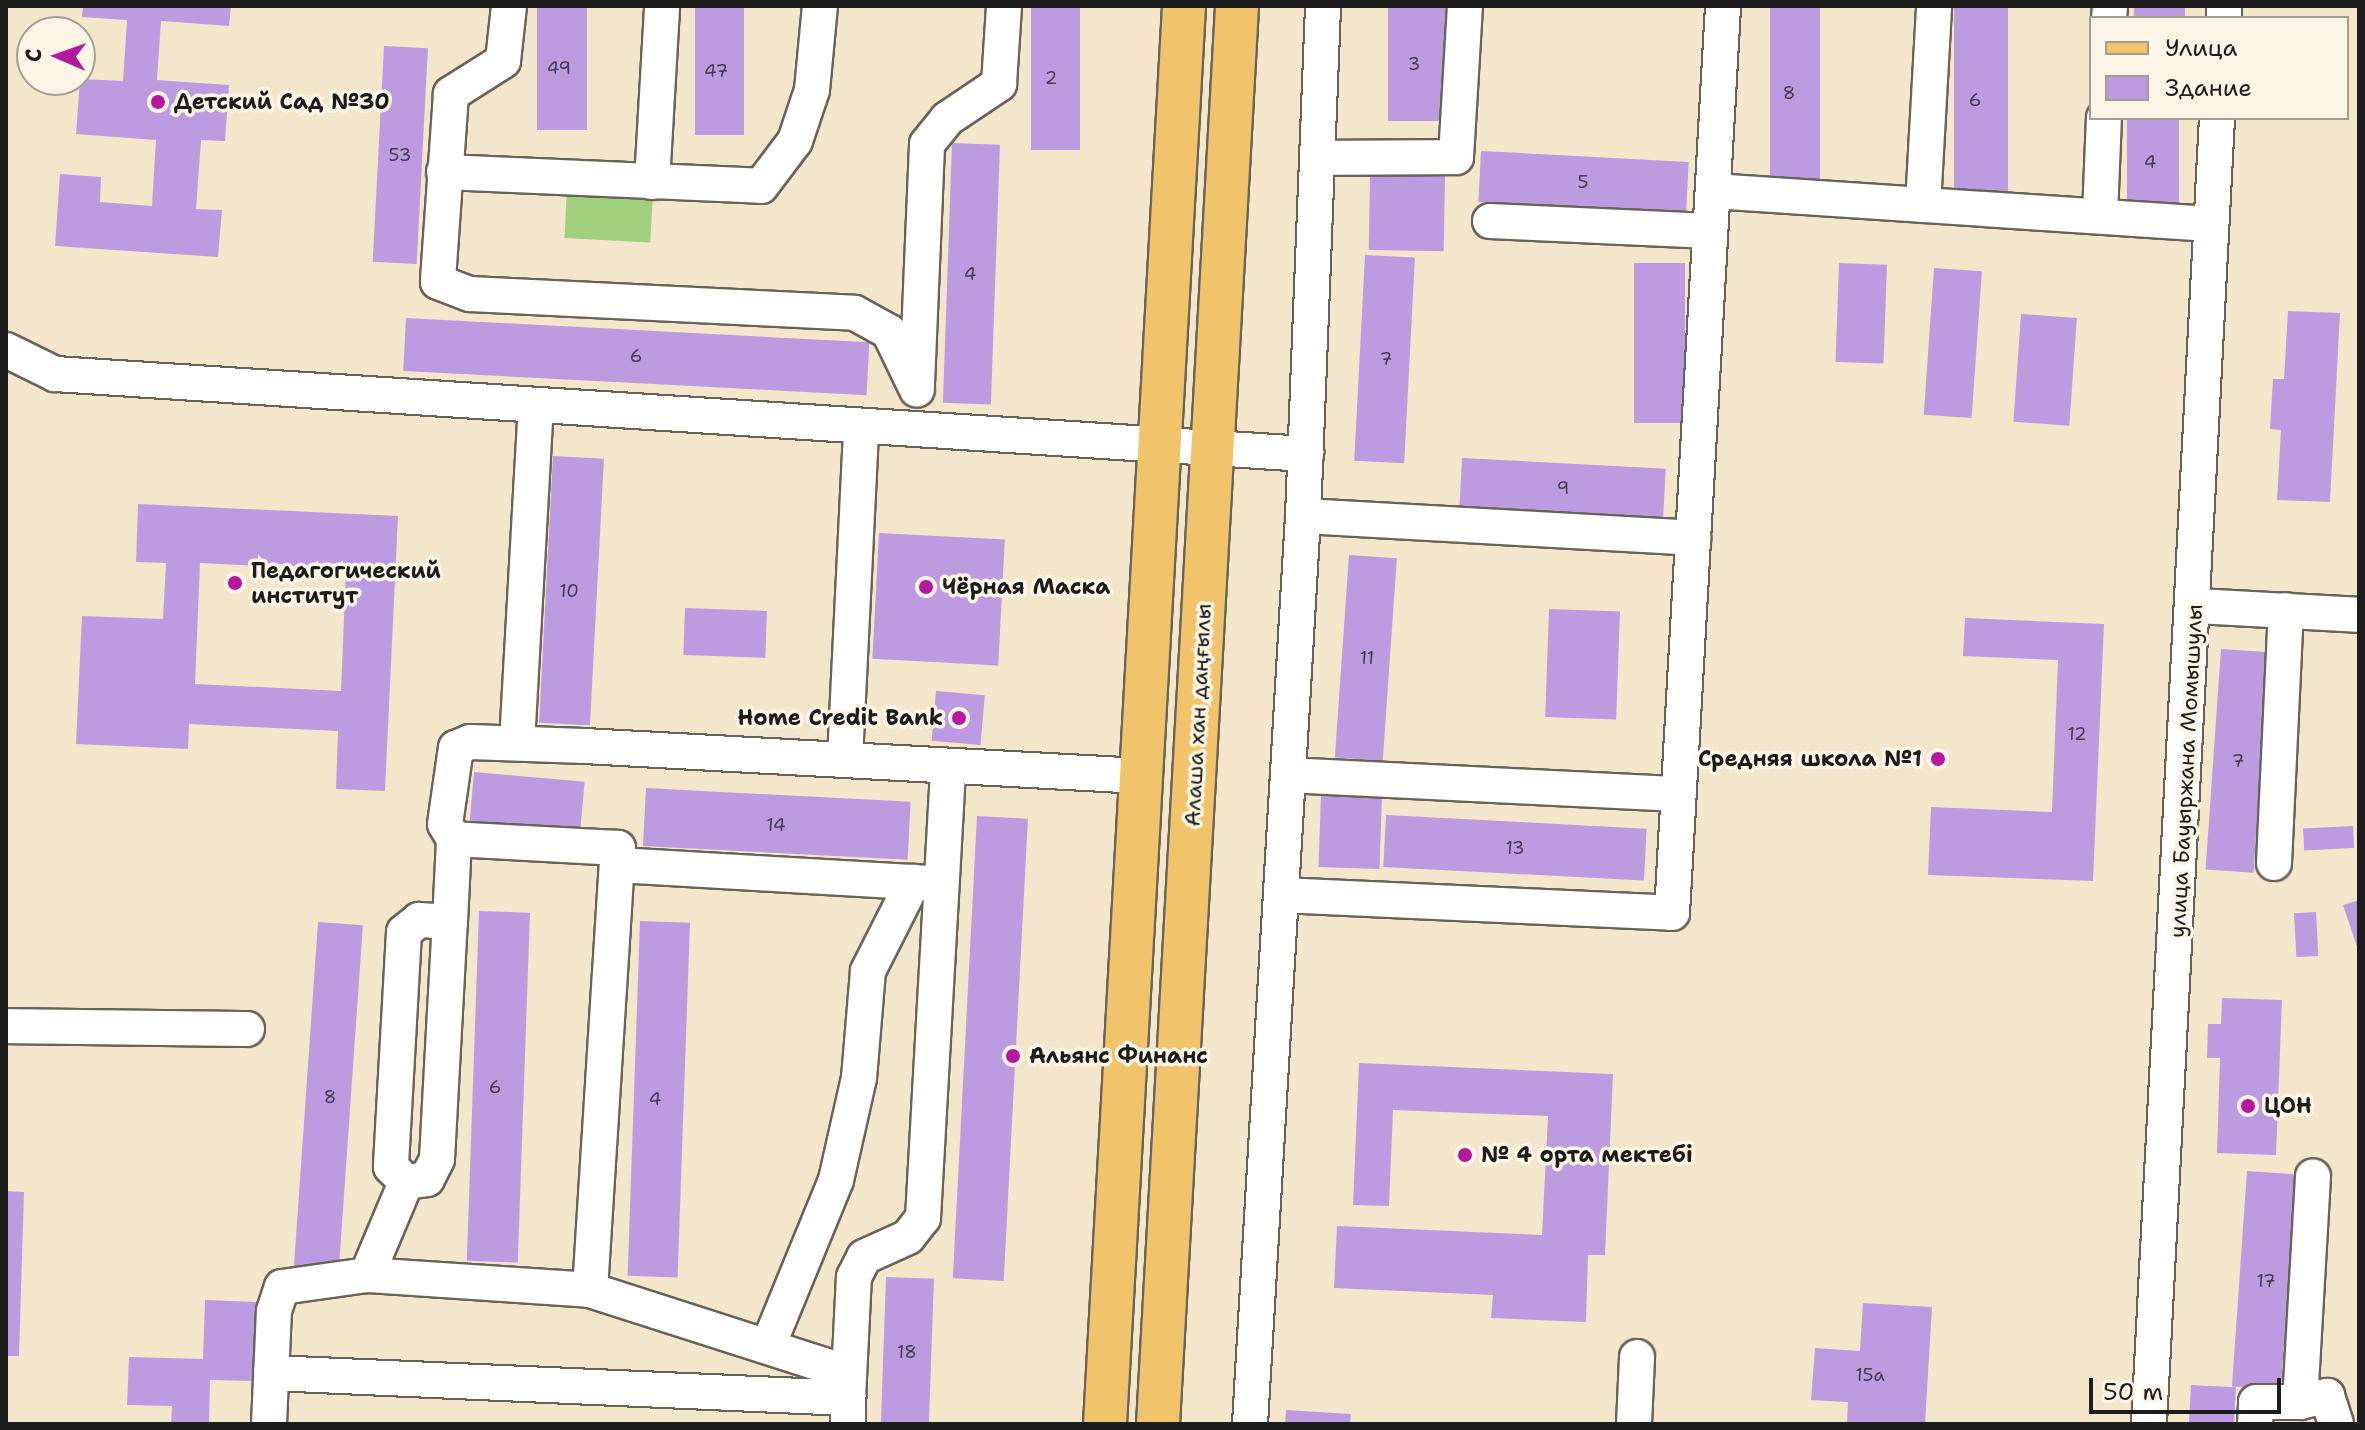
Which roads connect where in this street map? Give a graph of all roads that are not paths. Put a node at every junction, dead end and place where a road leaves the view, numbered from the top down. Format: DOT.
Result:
graph roads {
  1 [pos="509,6"];
  2 [pos="662,6"];
  3 [pos="820,6"];
  4 [pos="1004,6"];
  5 [pos="1184,6"];
  6 [pos="1237,6"];
  7 [pos="1323,6"];
  8 [pos="1465,6"];
  9 [pos="1723,6"];
  10 [pos="1934,6"];
  11 [pos="2104,120"];
  12 [pos="2217,120"];
  13 [pos="1320,158"];
  14 [pos="444,172"];
  15 [pos="652,182"];
  16 [pos="1713,191"];
  17 [pos="1923,205"];
  18 [pos="2100,216"];
  19 [pos="1490,221"];
  20 [pos="2210,224"];
  21 [pos="1710,231"];
  22 [pos="6,350"];
  23 [pos="917,390"];
  24 [pos="536,408"];
  25 [pos="861,430"];
  26 [pos="914,433"];
  27 [pos="1161,449"];
  28 [pos="1211,452"];
  29 [pos="1306,454"];
  30 [pos="1303,516"];
  31 [pos="1693,538"];
  32 [pos="2195,606"];
  33 [pos="2286,610"];
  34 [pos="2359,615"];
  35 [pos="517,743"];
  36 [pos="845,759"];
  37 [pos="948,768"];
  38 [pos="1288,775"];
  39 [pos="1142,776"];
  40 [pos="1678,794"];
  41 [pos="454,839"];
  42 [pos="2274,863"];
  43 [pos="617,865"];
  44 [pos="927,883"];
  45 [pos="1281,895"];
  46 [pos="450,922"];
  47 [pos="6,1026"];
  48 [pos="247,1029"];
  49 [pos="2313,1176"];
  50 [pos="406,1182"];
  51 [pos="367,1275"];
  52 [pos="590,1290"];
  53 [pos="768,1346"];
  54 [pos="1637,1357"];
  55 [pos="271,1373"];
  56 [pos="848,1398"];
  57 [pos="2300,1402"];
  58 [pos="2343,1415"];
  59 [pos="269,1424"];
  60 [pos="1105,1424"];
  61 [pos="1158,1424"];
  62 [pos="1250,1424"];
  63 [pos="1634,1424"];
  64 [pos="2149,1424"];
  65 [pos="2255,1424"];
  1 -- 14 [label="street"];
  2 -- 15 [label="street"];
  3 -- 15 [label="street"];
  4 -- 23 [label="street"];
  5 -- 27 [label="main road"];
  6 -- 28 [label="main road, Алаша хан даңғылы"];
  7 -- 13 [label="street"];
  8 -- 13 [label="street"];
  9 -- 16 [label="street"];
  10 -- 17 [label="street"];
  11 -- 18 [label="street"];
  12 -- 20 [label="street, улица Бауыржана Момышулы"];
  13 -- 29 [label="street"];
  14 -- 15 [label="street"];
  14 -- 23 [label="street"];
  16 -- 17 [label="street"];
  16 -- 21 [label="street"];
  17 -- 18 [label="street"];
  18 -- 20 [label="street"];
  19 -- 21 [label="street"];
  20 -- 32 [label="street, улица Бауыржана Момышулы"];
  21 -- 31 [label="street"];
  22 -- 24 [label="street"];
  23 -- 26 [label="street"];
  24 -- 25 [label="street"];
  24 -- 35 [label="street"];
  25 -- 26 [label="street"];
  25 -- 36 [label="street"];
  26 -- 27 [label="street"];
  27 -- 28 [label="street"];
  27 -- 39 [label="main road"];
  28 -- 29 [label="street"];
  28 -- 61 [label="main road, Алаша хан даңғылы"];
  29 -- 30 [label="street"];
  30 -- 31 [label="street"];
  30 -- 38 [label="street"];
  31 -- 40 [label="street"];
  32 -- 33 [label="street"];
  32 -- 64 [label="street, улица Бауыржана Момышулы"];
  33 -- 34 [label="street"];
  33 -- 42 [label="street"];
  35 -- 36 [label="street"];
  35 -- 41 [label="street"];
  36 -- 37 [label="street"];
  37 -- 39 [label="street"];
  37 -- 44 [label="street"];
  38 -- 40 [label="street"];
  38 -- 45 [label="street"];
  39 -- 60 [label="main road"];
  40 -- 45 [label="street"];
  41 -- 43 [label="street"];
  41 -- 46 [label="street"];
  43 -- 44 [label="street"];
  43 -- 52 [label="street"];
  44 -- 53 [label="street"];
  44 -- 56 [label="street"];
  45 -- 62 [label="street"];
  46 -- 50 [label="street"];
  46 -- 50 [label="street"];
  47 -- 48 [label="street"];
  49 -- 57 [label="street"];
  50 -- 51 [label="street"];
  51 -- 52 [label="street"];
  51 -- 55 [label="street"];
  52 -- 53 [label="street"];
  53 -- 56 [label="street"];
  54 -- 63 [label="street"];
  55 -- 56 [label="street"];
  55 -- 59 [label="street"];
  57 -- 58 [label="street"];
  57 -- 65 [label="street"];
}
